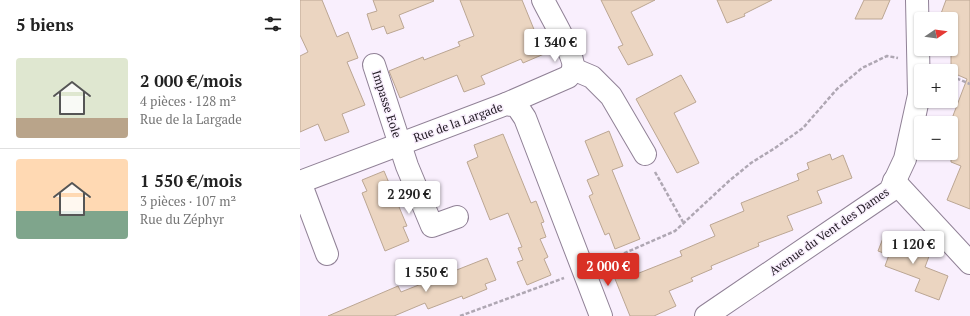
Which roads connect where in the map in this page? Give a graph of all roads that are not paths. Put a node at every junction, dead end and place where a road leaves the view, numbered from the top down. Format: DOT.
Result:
graph roads {
  1 [pos="542,0"];
  2 [pos="917,0"];
  3 [pos="374,65"];
  4 [pos="573,69"];
  5 [pos="506,104"];
  6 [pos="400,143"];
  7 [pos="645,154"];
  8 [pos="894,181"];
  9 [pos="300,182"];
  10 [pos="457,217"];
  11 [pos="327,254"];
  12 [pos="970,263"];
  13 [pos="601,316"];
  14 [pos="706,316"];
  1 -- 4 [label="street"];
  2 -- 8 [label="street, Avenue du Vent des Dames"];
  3 -- 6 [label="street, Impasse Eole"];
  4 -- 5 [label="street"];
  4 -- 7 [label="street"];
  5 -- 6 [label="street, Rue de la Largade"];
  5 -- 13 [label="street, Rue de la Largade"];
  6 -- 9 [label="street, Rue de la Largade"];
  6 -- 10 [label="street, Impasse Eole"];
  8 -- 12 [label="street"];
  8 -- 14 [label="street, Avenue du Vent des Dames"];
  9 -- 11 [label="street"];
}
